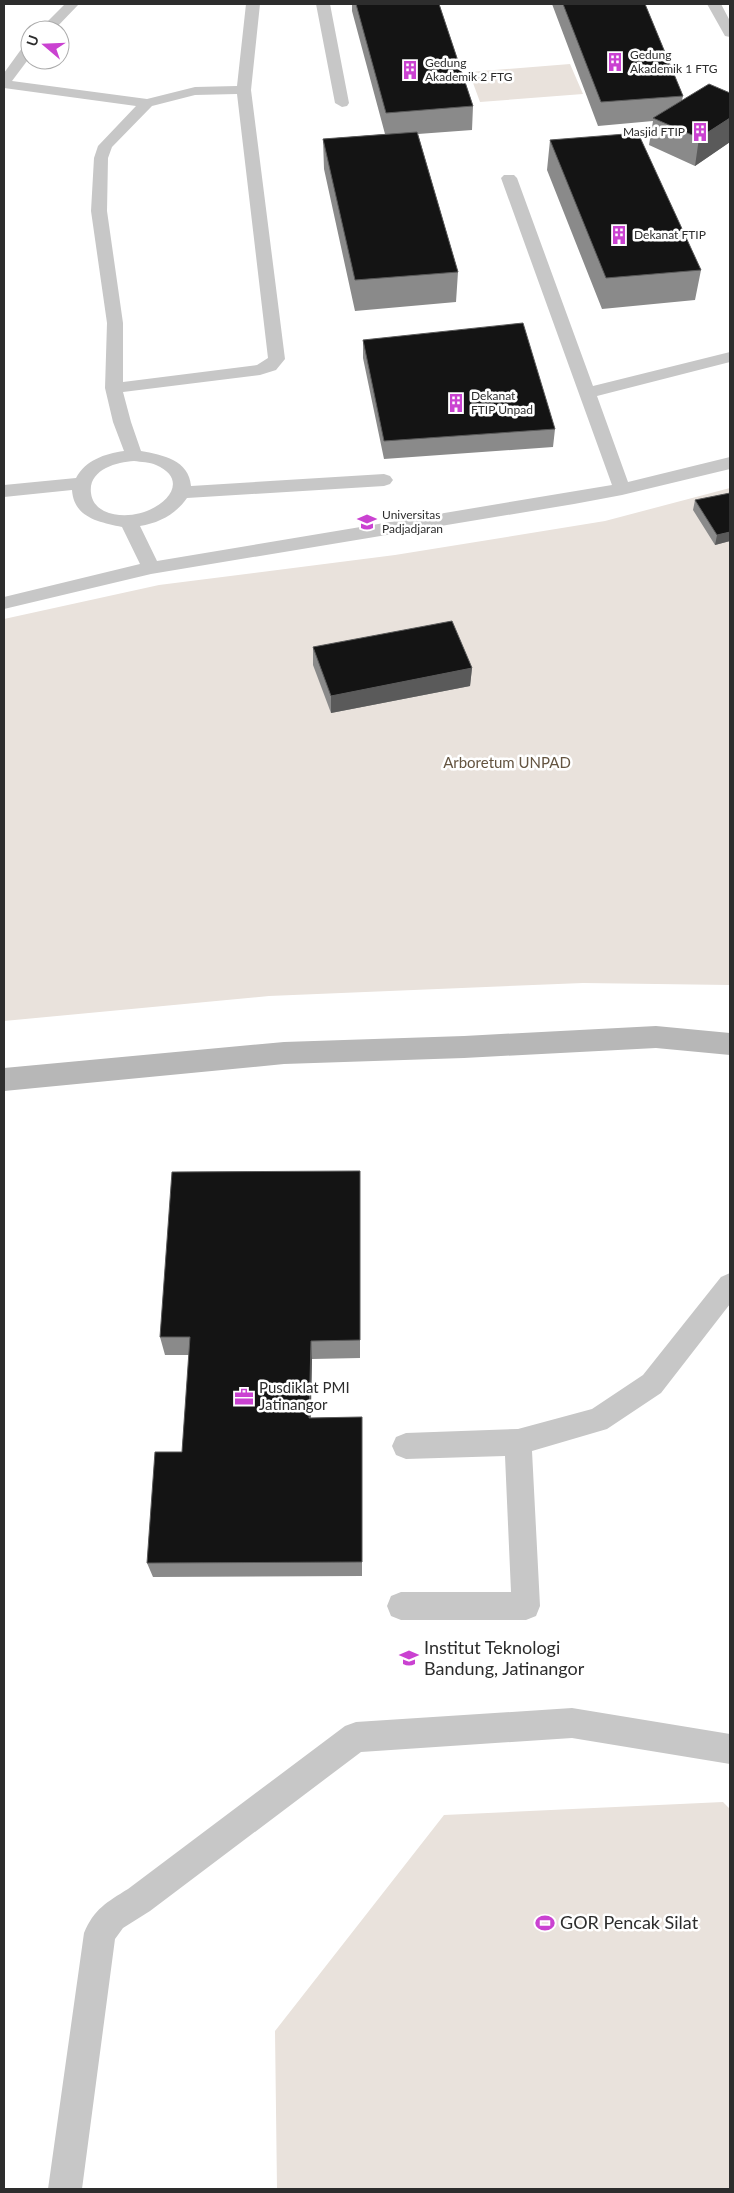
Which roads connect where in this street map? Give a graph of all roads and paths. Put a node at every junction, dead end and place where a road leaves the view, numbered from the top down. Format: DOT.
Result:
graph roads {
  1 [pos="72,4"];
  2 [pos="253,4"];
  3 [pos="323,4"];
  4 [pos="714,4"];
  5 [pos="56,20"];
  6 [pos="730,33"];
  7 [pos="20,60"];
  8 [pos="4,83"];
  9 [pos="244,90"];
  10 [pos="147,102"];
  11 [pos="342,103"];
  12 [pos="510,178"];
  13 [pos="730,357"];
  14 [pos="114,388"];
  15 [pos="587,392"];
  16 [pos="134,455"];
  17 [pos="730,464"];
  18 [pos="384,480"];
  19 [pos="81,483"];
  20 [pos="622,489"];
  21 [pos="4,491"];
  22 [pos="182,492"];
  23 [pos="129,522"];
  24 [pos="151,568"];
  25 [pos="4,603"];
  26 [pos="730,1044"];
  27 [pos="4,1080"];
  28 [pos="730,1285"];
  29 [pos="518,1442"];
  30 [pos="406,1446"];
  31 [pos="401,1606"];
  32 [pos="730,1750"];
  33 [pos="65,2189"];
  1 -- 5 [label="lane"];
  2 -- 9 [label="lane"];
  3 -- 11 [label="lane"];
  4 -- 6 [label="lane"];
  7 -- 8 [label="lane"];
  8 -- 10 [label="lane"];
  9 -- 10 [label="lane"];
  9 -- 14 [label="lane"];
  10 -- 14 [label="lane"];
  12 -- 15 [label="lane"];
  13 -- 15 [label="lane"];
  14 -- 16 [label="lane"];
  15 -- 20 [label="lane"];
  16 -- 19 [label="lane"];
  16 -- 22 [label="lane"];
  17 -- 20 [label="lane"];
  18 -- 22 [label="lane"];
  19 -- 21 [label="lane"];
  19 -- 23 [label="lane"];
  20 -- 24 [label="lane"];
  22 -- 23 [label="lane"];
  23 -- 24 [label="lane"];
  24 -- 25 [label="lane"];
  26 -- 27 [label="main road"];
  28 -- 29 [label="lane"];
  29 -- 30 [label="lane"];
  29 -- 31 [label="lane"];
  32 -- 33 [label="lane"];
}
